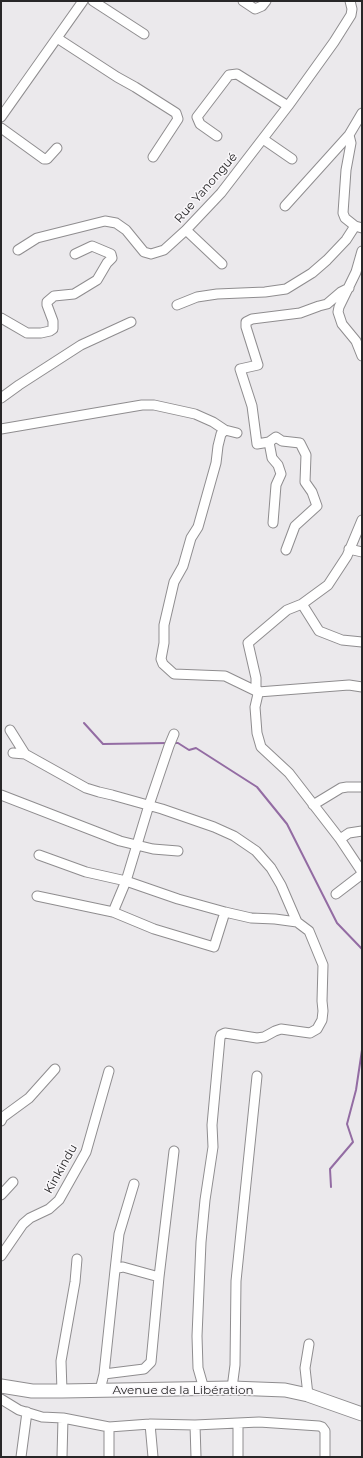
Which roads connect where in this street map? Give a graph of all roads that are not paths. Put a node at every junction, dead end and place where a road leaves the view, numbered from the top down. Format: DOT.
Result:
graph roads {
  1 [pos="83,1"];
  2 [pos="93,1"];
  3 [pos="243,1"];
  4 [pos="266,1"];
  5 [pos="350,1"];
  6 [pos="144,34"];
  7 [pos="57,38"];
  8 [pos="288,106"];
  9 [pos="362,115"];
  10 [pos="1,117"];
  11 [pos="1,128"];
  12 [pos="349,135"];
  13 [pos="217,136"];
  14 [pos="264,139"];
  15 [pos="57,148"];
  16 [pos="153,157"];
  17 [pos="292,159"];
  18 [pos="285,206"];
  19 [pos="359,227"];
  20 [pos="186,230"];
  21 [pos="18,250"];
  22 [pos="362,251"];
  23 [pos="75,254"];
  24 [pos="222,264"];
  25 [pos="349,288"];
  26 [pos="177,305"];
  27 [pos="1,318"];
  28 [pos="131,322"];
  29 [pos="362,356"];
  30 [pos="1,398"];
  31 [pos="1,429"];
  32 [pos="225,430"];
  33 [pos="237,433"];
  34 [pos="269,442"];
  35 [pos="362,520"];
  36 [pos="273,523"];
  37 [pos="350,549"];
  38 [pos="286,550"];
  39 [pos="362,552"];
  40 [pos="302,604"];
  41 [pos="362,642"];
  42 [pos="362,687"];
  43 [pos="257,691"];
  44 [pos="10,730"];
  45 [pos="174,734"];
  46 [pos="13,753"];
  47 [pos="25,754"];
  48 [pos="362,787"];
  49 [pos="1,795"];
  50 [pos="313,804"];
  51 [pos="149,805"];
  52 [pos="362,831"];
  53 [pos="340,838"];
  54 [pos="137,844"];
  55 [pos="178,851"];
  56 [pos="39,855"];
  57 [pos="362,873"];
  58 [pos="126,881"];
  59 [pos="336,894"];
  60 [pos="37,896"];
  61 [pos="113,912"];
  62 [pos="225,912"];
  63 [pos="297,922"];
  64 [pos="55,1069"];
  65 [pos="109,1071"];
  66 [pos="257,1076"];
  67 [pos="1,1121"];
  68 [pos="174,1151"];
  69 [pos="13,1182"];
  70 [pos="134,1184"];
  71 [pos="1,1195"];
  72 [pos="1,1256"];
  73 [pos="77,1259"];
  74 [pos="115,1270"];
  75 [pos="159,1277"];
  76 [pos="309,1344"];
  77 [pos="104,1374"];
  78 [pos="1,1386"];
  79 [pos="232,1388"];
  80 [pos="204,1389"];
  81 [pos="100,1390"];
  82 [pos="62,1391"];
  83 [pos="308,1395"];
  84 [pos="1,1398"];
  85 [pos="27,1412"];
  86 [pos="362,1414"];
  87 [pos="63,1418"];
  88 [pos="238,1423"];
  89 [pos="150,1424"];
  90 [pos="195,1425"];
  91 [pos="109,1426"];
  92 [pos="21,1457"];
  93 [pos="62,1457"];
  94 [pos="109,1457"];
  95 [pos="153,1457"];
  96 [pos="196,1457"];
  97 [pos="238,1457"];
  98 [pos="325,1457"];
  1 -- 7 [label="street"];
  2 -- 6 [label="street"];
  3 -- 4 [label="street"];
  5 -- 8 [label="street, Rue Yanongué"];
  7 -- 10 [label="street"];
  7 -- 16 [label="street"];
  8 -- 13 [label="street"];
  8 -- 14 [label="street, Rue Yanongué"];
  9 -- 12 [label="street"];
  11 -- 15 [label="street"];
  12 -- 18 [label="street"];
  12 -- 19 [label="street"];
  14 -- 17 [label="street"];
  14 -- 20 [label="street, Rue Yanongué"];
  19 -- 26 [label="street"];
  20 -- 21 [label="street, Rue Yanongué"];
  20 -- 24 [label="street"];
  22 -- 25 [label="street"];
  23 -- 27 [label="street"];
  25 -- 29 [label="street"];
  25 -- 34 [label="street"];
  28 -- 30 [label="street"];
  31 -- 32 [label="street"];
  32 -- 33 [label="street"];
  32 -- 43 [label="street"];
  34 -- 36 [label="street"];
  34 -- 38 [label="street"];
  35 -- 37 [label="street"];
  37 -- 39 [label="street"];
  37 -- 40 [label="street"];
  40 -- 41 [label="street"];
  40 -- 43 [label="street"];
  42 -- 43 [label="street"];
  43 -- 50 [label="street"];
  44 -- 47 [label="street"];
  45 -- 51 [label="street"];
  46 -- 47 [label="street"];
  47 -- 51 [label="street"];
  48 -- 50 [label="street"];
  49 -- 54 [label="street"];
  50 -- 53 [label="street"];
  51 -- 54 [label="street"];
  51 -- 63 [label="street"];
  52 -- 53 [label="street"];
  53 -- 57 [label="street"];
  54 -- 55 [label="street"];
  54 -- 58 [label="street"];
  56 -- 58 [label="street"];
  57 -- 59 [label="street"];
  58 -- 61 [label="street"];
  58 -- 62 [label="street"];
  60 -- 61 [label="street"];
  61 -- 62 [label="street"];
  62 -- 63 [label="street"];
  63 -- 80 [label="street"];
  64 -- 67 [label="street"];
  65 -- 72 [label="street, Kinkindu"];
  66 -- 79 [label="street"];
  68 -- 75 [label="street"];
  69 -- 71 [label="street"];
  70 -- 74 [label="street"];
  73 -- 82 [label="street"];
  74 -- 75 [label="street"];
  74 -- 77 [label="street"];
  75 -- 77 [label="street"];
  76 -- 83 [label="street"];
  77 -- 81 [label="street"];
  78 -- 82 [label="highway, Avenue de la Libération"];
  79 -- 80 [label="highway, Avenue de la Libération"];
  79 -- 83 [label="highway, Avenue de la Libération"];
  80 -- 81 [label="highway, Avenue de la Libération"];
  81 -- 82 [label="highway, Avenue de la Libération"];
  83 -- 86 [label="highway, Avenue de la Libération"];
  84 -- 85 [label="street"];
  85 -- 87 [label="street"];
  85 -- 92 [label="street"];
  87 -- 91 [label="street"];
  87 -- 93 [label="street"];
  88 -- 90 [label="street"];
  88 -- 97 [label="street"];
  88 -- 98 [label="street"];
  89 -- 90 [label="street"];
  89 -- 91 [label="street"];
  89 -- 95 [label="street"];
  90 -- 96 [label="street"];
  91 -- 94 [label="street"];
}
